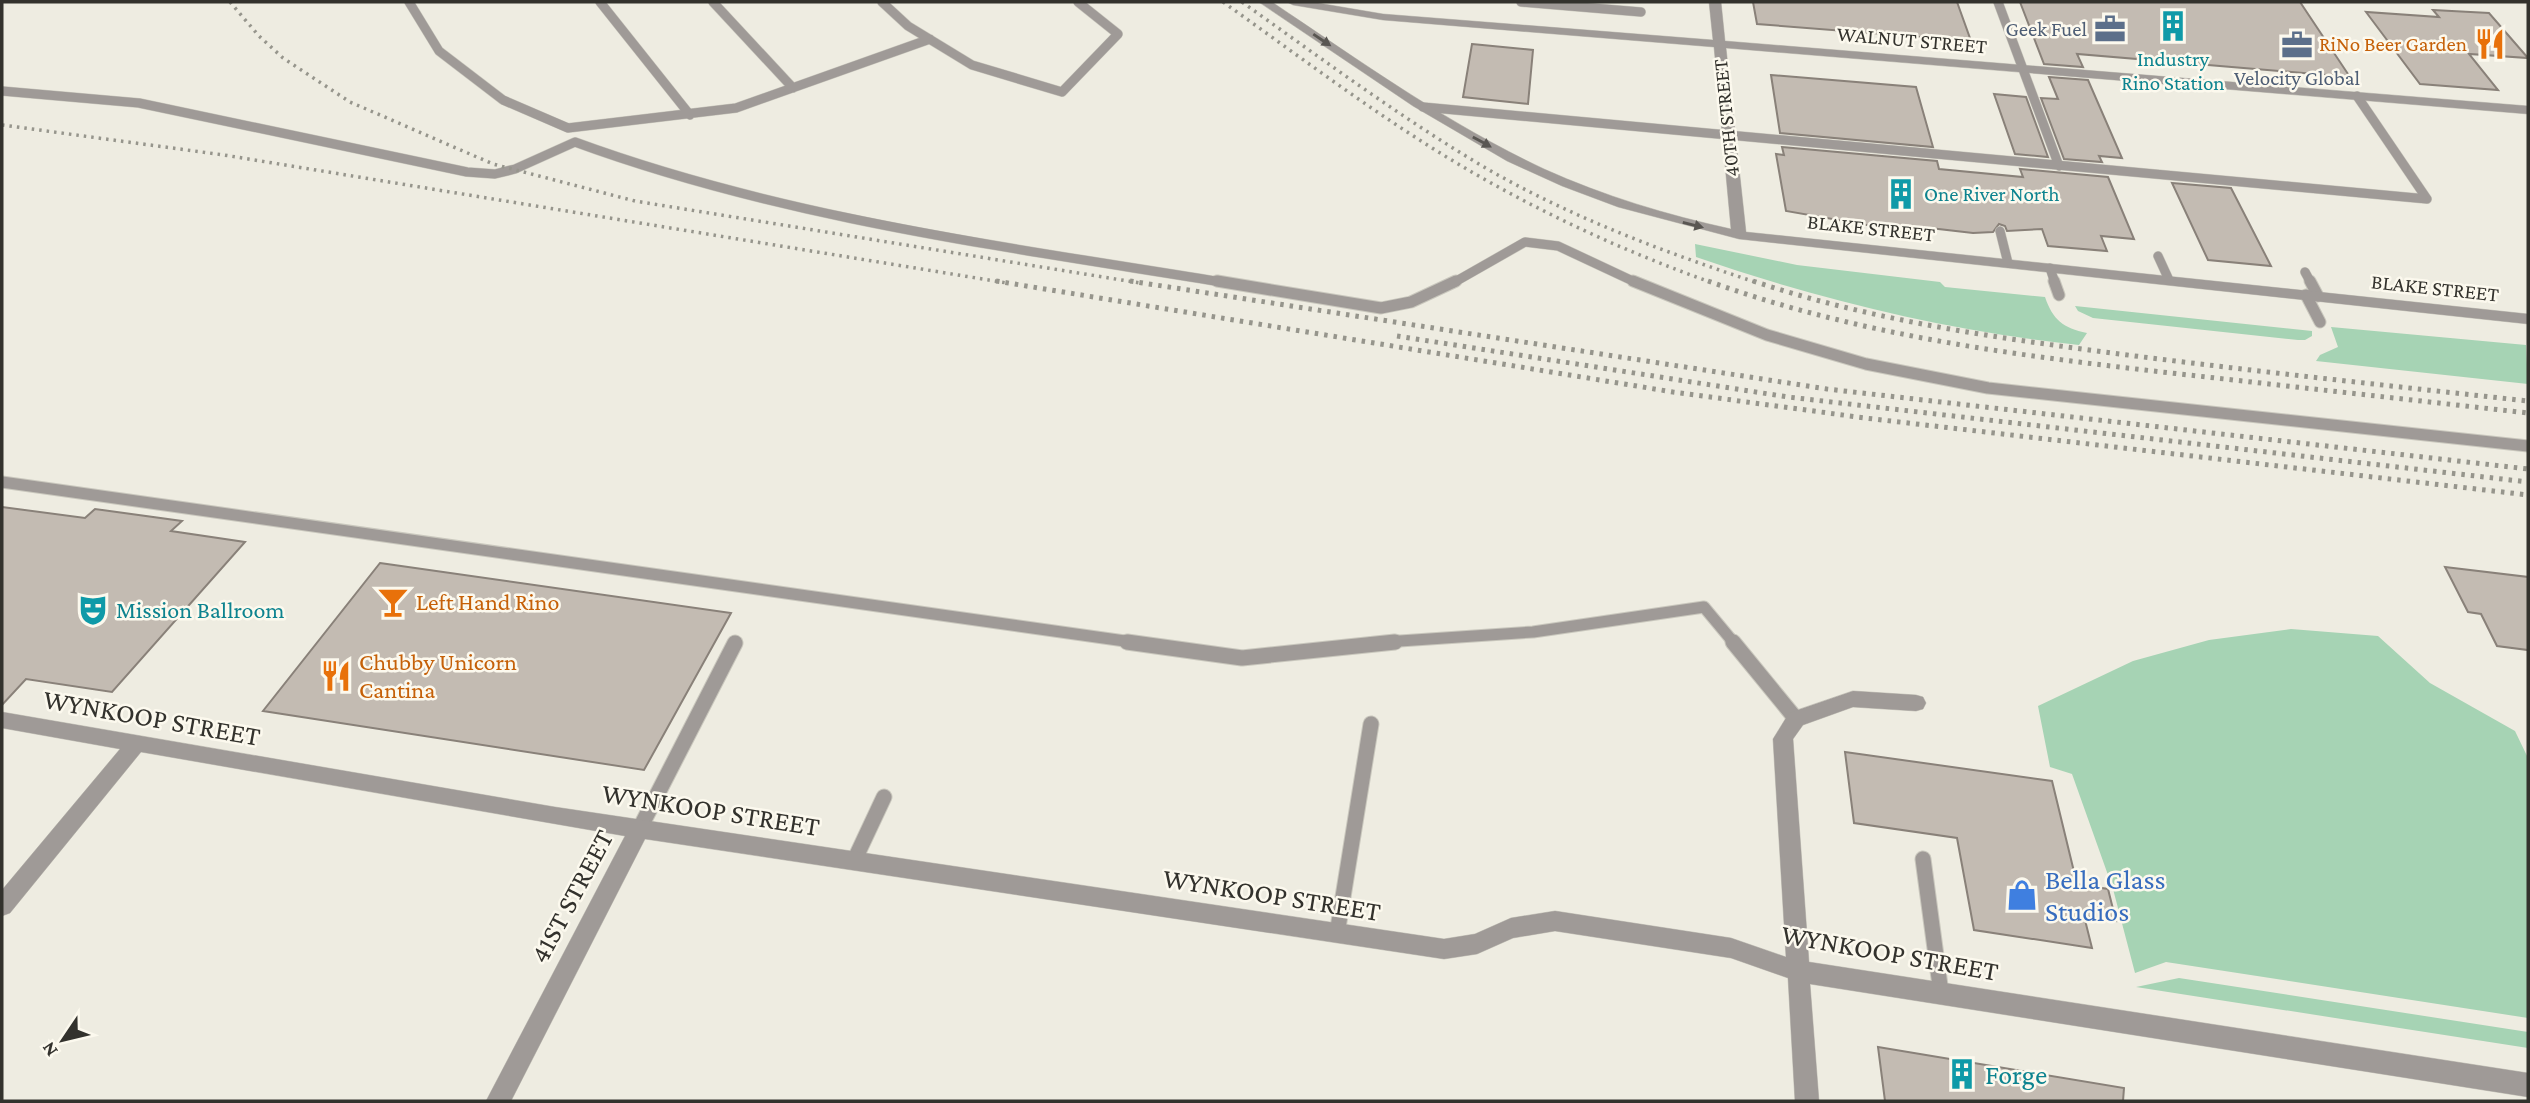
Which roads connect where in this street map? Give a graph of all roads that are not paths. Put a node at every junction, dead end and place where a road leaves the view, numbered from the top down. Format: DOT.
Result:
graph roads {
  1 [pos="409,2"];
  2 [pos="600,2"];
  3 [pos="713,2"];
  4 [pos="882,2"];
  5 [pos="1078,2"];
  6 [pos="1265,2"];
  7 [pos="1293,2"];
  8 [pos="1521,2"];
  9 [pos="1715,2"];
  10 [pos="1998,2"];
  11 [pos="1640,12"];
  12 [pos="930,39"];
  13 [pos="1719,44"];
  14 [pos="2024,69"];
  15 [pos="793,88"];
  16 [pos="2,90"];
  17 [pos="2357,96"];
  18 [pos="1423,107"];
  19 [pos="2528,110"];
  20 [pos="690,115"];
  21 [pos="568,128"];
  22 [pos="1728,135"];
  23 [pos="575,142"];
  24 [pos="2059,166"];
  25 [pos="2000,231"];
  26 [pos="1739,235"];
  27 [pos="2158,256"];
  28 [pos="2008,263"];
  29 [pos="2050,268"];
  30 [pos="2305,272"];
  31 [pos="2169,280"];
  32 [pos="2059,295"];
  33 [pos="2312,296"];
  34 [pos="2528,319"];
  35 [pos="2319,322"];
  36 [pos="2528,446"];
  37 [pos="2,482"];
  38 [pos="735,643"];
  39 [pos="1916,703"];
  40 [pos="1796,719"];
  41 [pos="2,720"];
  42 [pos="1371,724"];
  43 [pos="135,745"];
  44 [pos="884,797"];
  45 [pos="640,828"];
  46 [pos="1923,859"];
  47 [pos="854,861"];
  48 [pos="2,905"];
  49 [pos="1337,934"];
  50 [pos="1797,971"];
  51 [pos="1941,993"];
  52 [pos="2528,1084"];
  53 [pos="498,1101"];
  54 [pos="1807,1101"];
  1 -- 21 [label="lane"];
  2 -- 20 [label="lane"];
  3 -- 15 [label="lane"];
  4 -- 12 [label="lane"];
  5 -- 12 [label="lane"];
  6 -- 18 [label="street, BLAKE STREET, one-way"];
  7 -- 13 [label="street, WALNUT STREET"];
  8 -- 11 [label="lane"];
  9 -- 13 [label="street, 40TH STREET"];
  10 -- 14 [label="lane"];
  12 -- 15 [label="lane"];
  13 -- 14 [label="street, WALNUT STREET"];
  13 -- 22 [label="street, 40TH STREET"];
  14 -- 17 [label="street, WALNUT STREET"];
  14 -- 24 [label="lane"];
  15 -- 20 [label="lane"];
  16 -- 23 [label="lane"];
  17 -- 19 [label="street, WALNUT STREET"];
  17 -- 24 [label="lane"];
  18 -- 22 [label="lane"];
  18 -- 26 [label="street, BLAKE STREET, one-way"];
  20 -- 21 [label="lane"];
  21 -- 23 [label="lane"];
  22 -- 24 [label="lane"];
  22 -- 26 [label="street, 40TH STREET"];
  23 -- 36 [label="lane"];
  25 -- 28 [label="lane"];
  26 -- 28 [label="street, BLAKE STREET"];
  27 -- 31 [label="lane"];
  28 -- 29 [label="street, BLAKE STREET"];
  29 -- 31 [label="street, BLAKE STREET"];
  29 -- 32 [label="lane"];
  30 -- 33 [label="lane"];
  31 -- 33 [label="street, BLAKE STREET"];
  33 -- 34 [label="street, BLAKE STREET"];
  33 -- 35 [label="lane"];
  37 -- 40 [label="lane"];
  38 -- 45 [label="lane, 41ST STREET"];
  39 -- 40 [label="street"];
  40 -- 50 [label="street"];
  41 -- 43 [label="street, WYNKOOP STREET"];
  42 -- 49 [label="lane"];
  43 -- 45 [label="street, WYNKOOP STREET"];
  43 -- 48 [label="street"];
  44 -- 47 [label="lane"];
  45 -- 47 [label="street, WYNKOOP STREET"];
  45 -- 53 [label="street, 41ST STREET"];
  46 -- 51 [label="lane"];
  47 -- 49 [label="street, WYNKOOP STREET"];
  49 -- 50 [label="street, WYNKOOP STREET"];
  50 -- 51 [label="street, WYNKOOP STREET"];
  50 -- 54 [label="street"];
  51 -- 52 [label="street, WYNKOOP STREET"];
}
